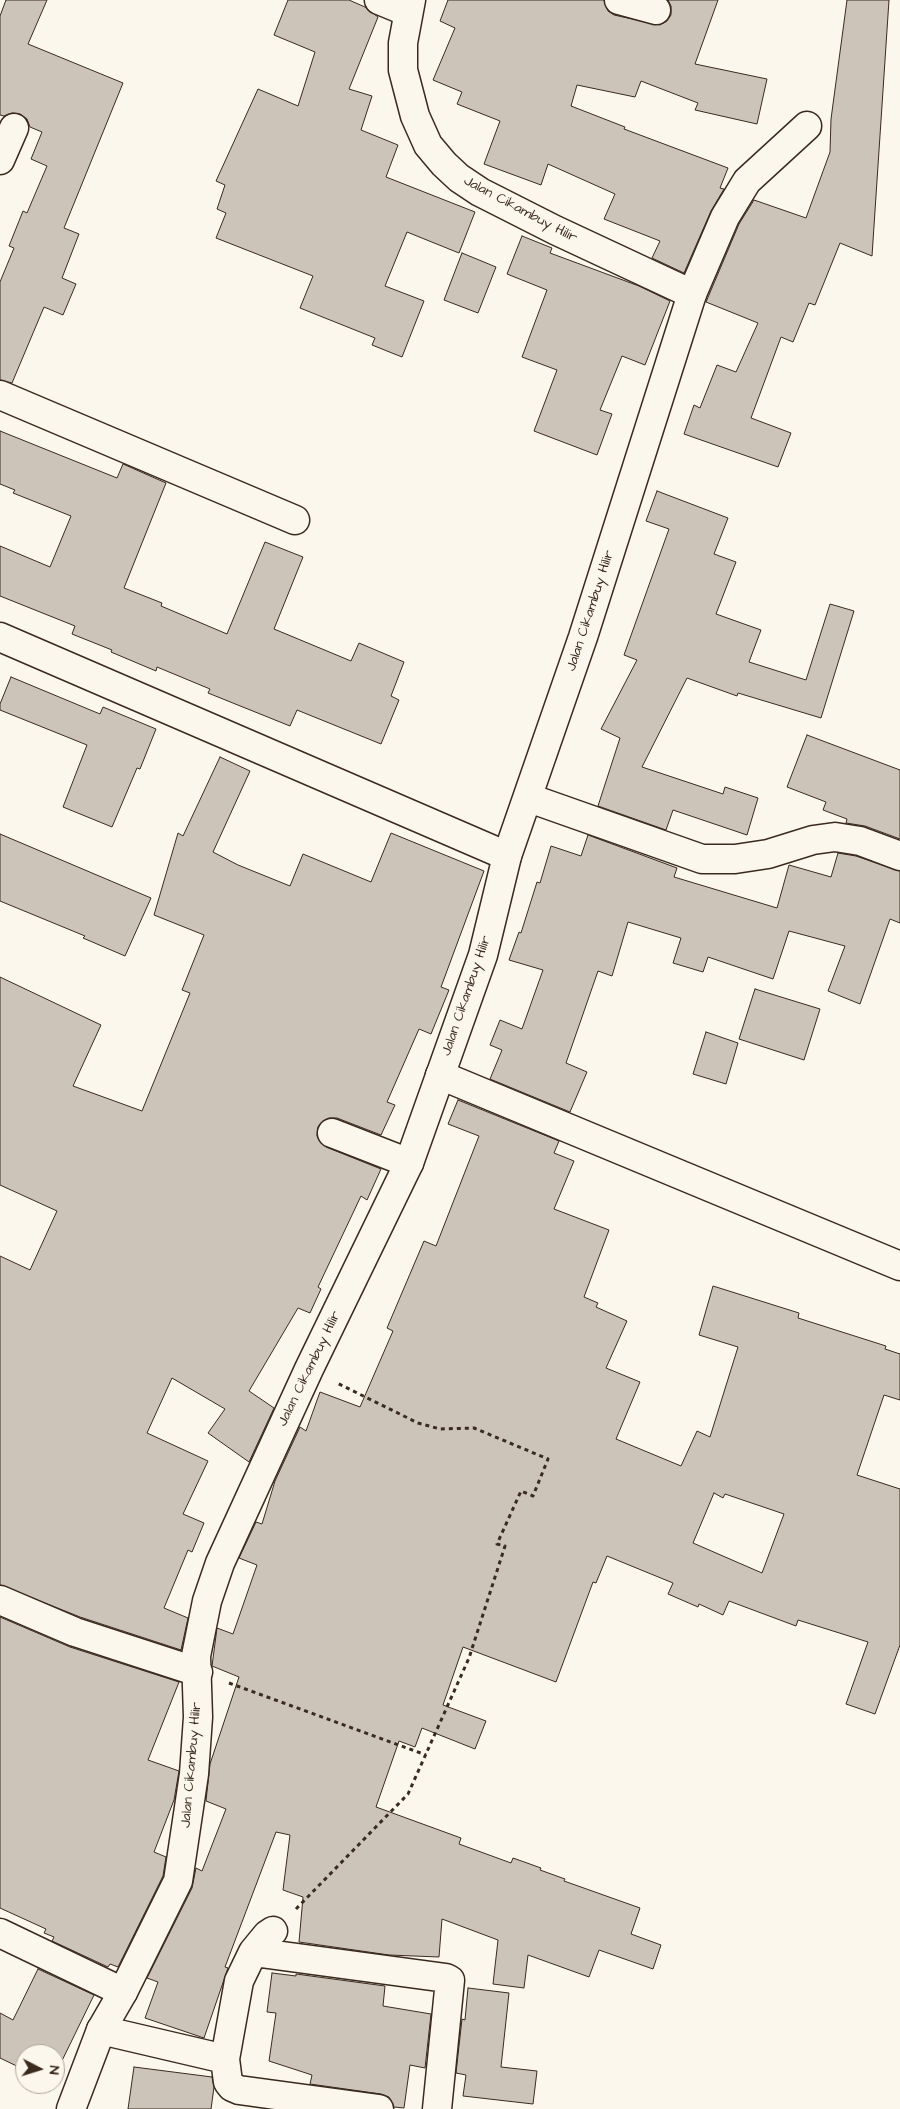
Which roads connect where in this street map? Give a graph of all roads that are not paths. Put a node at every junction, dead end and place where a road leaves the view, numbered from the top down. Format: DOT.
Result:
graph roads {
  1 [pos="379,0"];
  2 [pos="618,0"];
  3 [pos="410,6"];
  4 [pos="656,10"];
  5 [pos="806,126"];
  6 [pos="14,128"];
  7 [pos="0,160"];
  8 [pos="692,294"];
  9 [pos="0,395"];
  10 [pos="295,520"];
  11 [pos="0,637"];
  12 [pos="529,798"];
  13 [pos="507,856"];
  14 [pos="900,856"];
  15 [pos="440,1075"];
  16 [pos="332,1133"];
  17 [pos="409,1163"];
  18 [pos="900,1266"];
  19 [pos="0,1600"];
  20 [pos="198,1672"];
  21 [pos="273,1931"];
  22 [pos="0,1933"];
  23 [pos="253,1952"];
  24 [pos="123,1992"];
  25 [pos="101,2030"];
  26 [pos="225,2059"];
  27 [pos="71,2109"];
  28 [pos="379,2109"];
  29 [pos="437,2109"];
  1 -- 3 [label="street"];
  2 -- 4 [label="street"];
  3 -- 8 [label="street, Jalan Cikambuy Hilir"];
  5 -- 8 [label="street"];
  6 -- 7 [label="street"];
  8 -- 12 [label="street, Jalan Cikambuy Hilir"];
  9 -- 10 [label="street"];
  11 -- 13 [label="street"];
  12 -- 13 [label="street, Jalan Cikambuy Hilir"];
  12 -- 14 [label="street"];
  13 -- 15 [label="street, Jalan Cikambuy Hilir"];
  15 -- 17 [label="street, Jalan Cikambuy Hilir"];
  15 -- 18 [label="street"];
  16 -- 17 [label="street"];
  17 -- 20 [label="street, Jalan Cikambuy Hilir"];
  19 -- 20 [label="street"];
  20 -- 24 [label="street, Jalan Cikambuy Hilir"];
  21 -- 23 [label="street"];
  22 -- 24 [label="street"];
  23 -- 26 [label="street"];
  23 -- 29 [label="street"];
  24 -- 25 [label="street, Jalan Cikambuy Hilir"];
  25 -- 26 [label="street"];
  25 -- 27 [label="street, Jalan Cikambuy Hilir"];
  26 -- 28 [label="street"];
}
